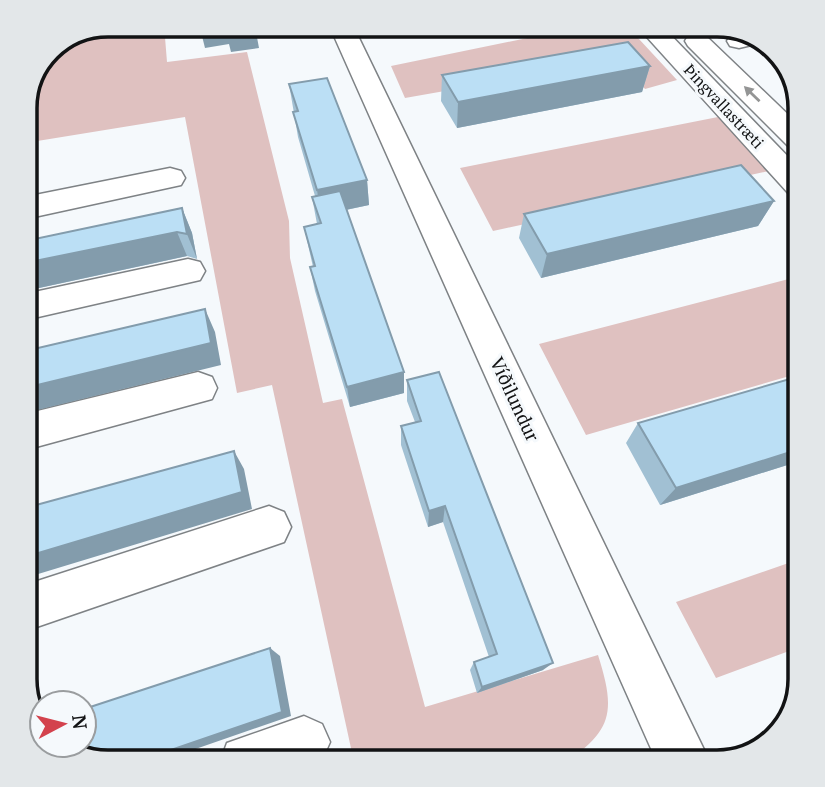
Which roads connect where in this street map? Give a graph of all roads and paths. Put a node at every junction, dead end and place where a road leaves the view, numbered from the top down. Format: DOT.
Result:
graph roads {
  1 [pos="346,37"];
  2 [pos="659,37"];
  3 [pos="692,37"];
  4 [pos="788,130"];
  5 [pos="788,174"];
  6 [pos="170,178"];
  7 [pos="37,206"];
  8 [pos="188,271"];
  9 [pos="37,304"];
  10 [pos="198,388"];
  11 [pos="37,429"];
  12 [pos="268,527"];
  13 [pos="37,604"];
  14 [pos="304,742"];
  15 [pos="281,750"];
  16 [pos="678,750"];
  1 -- 16 [label="street, Víðilundur"];
  2 -- 5 [label="street, Þingvallastræti"];
  4 -- 3 [label="street, Þingvallastræti, one-way"];
  6 -- 7 [label="street"];
  8 -- 9 [label="street"];
  10 -- 11 [label="street"];
  12 -- 13 [label="street"];
  14 -- 15 [label="street"];
}
